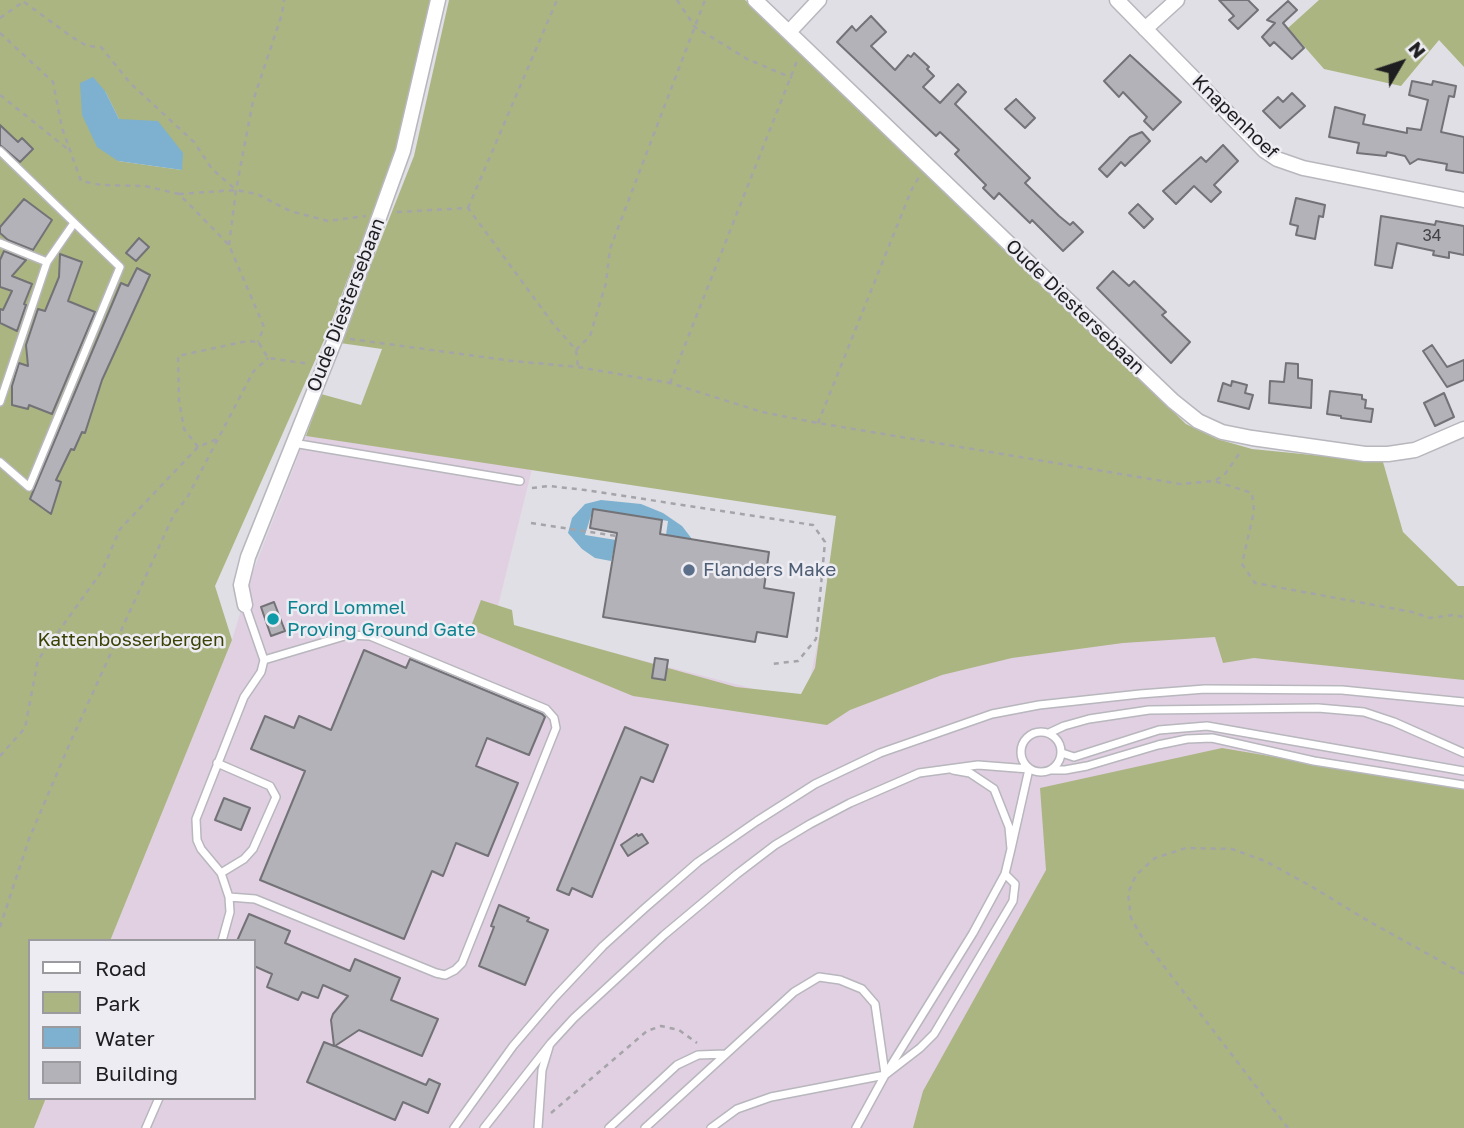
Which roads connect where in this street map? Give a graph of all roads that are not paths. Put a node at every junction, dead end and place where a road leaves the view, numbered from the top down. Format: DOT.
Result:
graph roads {
  1 [pos="438,0"];
  2 [pos="755,0"];
  3 [pos="819,0"];
  4 [pos="1117,0"];
  5 [pos="1177,0"];
  6 [pos="1145,29"];
  7 [pos="789,32"];
  8 [pos="0,152"];
  9 [pos="1464,200"];
  10 [pos="74,223"];
  11 [pos="0,243"];
  12 [pos="47,262"];
  13 [pos="0,402"];
  14 [pos="1464,429"];
  15 [pos="293,443"];
  16 [pos="0,461"];
  17 [pos="520,481"];
  18 [pos="245,605"];
  19 [pos="264,660"];
  20 [pos="1464,702"];
  21 [pos="1049,733"];
  22 [pos="1062,753"];
  23 [pos="1464,753"];
  24 [pos="217,763"];
  25 [pos="946,768"];
  26 [pos="1029,769"];
  27 [pos="1051,770"];
  28 [pos="1464,771"];
  29 [pos="1464,785"];
  30 [pos="1011,849"];
  31 [pos="221,873"];
  32 [pos="1005,874"];
  33 [pos="229,897"];
  34 [pos="223,939"];
  35 [pos="551,1042"];
  36 [pos="726,1054"];
  37 [pos="885,1075"];
  38 [pos="158,1100"];
  39 [pos="538,1126"];
  40 [pos="856,1127"];
  41 [pos="146,1128"];
  42 [pos="454,1128"];
  43 [pos="484,1128"];
  44 [pos="608,1128"];
  45 [pos="645,1128"];
  46 [pos="711,1128"];
  1 -- 15 [label="street, Oude Diestersebaan"];
  2 -- 7 [label="street, Oude Diestersebaan"];
  3 -- 7 [label="street"];
  4 -- 6 [label="street, Knapenhoef"];
  5 -- 6 [label="street"];
  6 -- 9 [label="street, Knapenhoef"];
  7 -- 14 [label="street, Oude Diestersebaan"];
  8 -- 10 [label="lane"];
  10 -- 12 [label="lane"];
  10 -- 16 [label="lane"];
  11 -- 12 [label="lane"];
  12 -- 13 [label="lane"];
  15 -- 17 [label="lane"];
  15 -- 18 [label="street, Oude Diestersebaan"];
  18 -- 19 [label="lane"];
  19 -- 24 [label="lane"];
  19 -- 33 [label="lane"];
  20 -- 42 [label="lane"];
  21 -- 22 [label="lane"];
  21 -- 23 [label="lane"];
  21 -- 26 [label="lane"];
  22 -- 27 [label="lane"];
  22 -- 28 [label="lane"];
  24 -- 31 [label="lane"];
  24 -- 31 [label="lane"];
  25 -- 26 [label="lane"];
  25 -- 30 [label="lane"];
  25 -- 35 [label="lane"];
  26 -- 27 [label="lane"];
  26 -- 30 [label="lane"];
  27 -- 29 [label="lane"];
  30 -- 32 [label="lane"];
  31 -- 33 [label="lane"];
  32 -- 37 [label="lane"];
  32 -- 37 [label="lane"];
  33 -- 34 [label="lane"];
  35 -- 39 [label="lane"];
  35 -- 43 [label="lane"];
  36 -- 37 [label="lane"];
  36 -- 44 [label="lane"];
  36 -- 45 [label="lane"];
  37 -- 40 [label="lane"];
  37 -- 46 [label="lane"];
  38 -- 41 [label="lane"];
}
